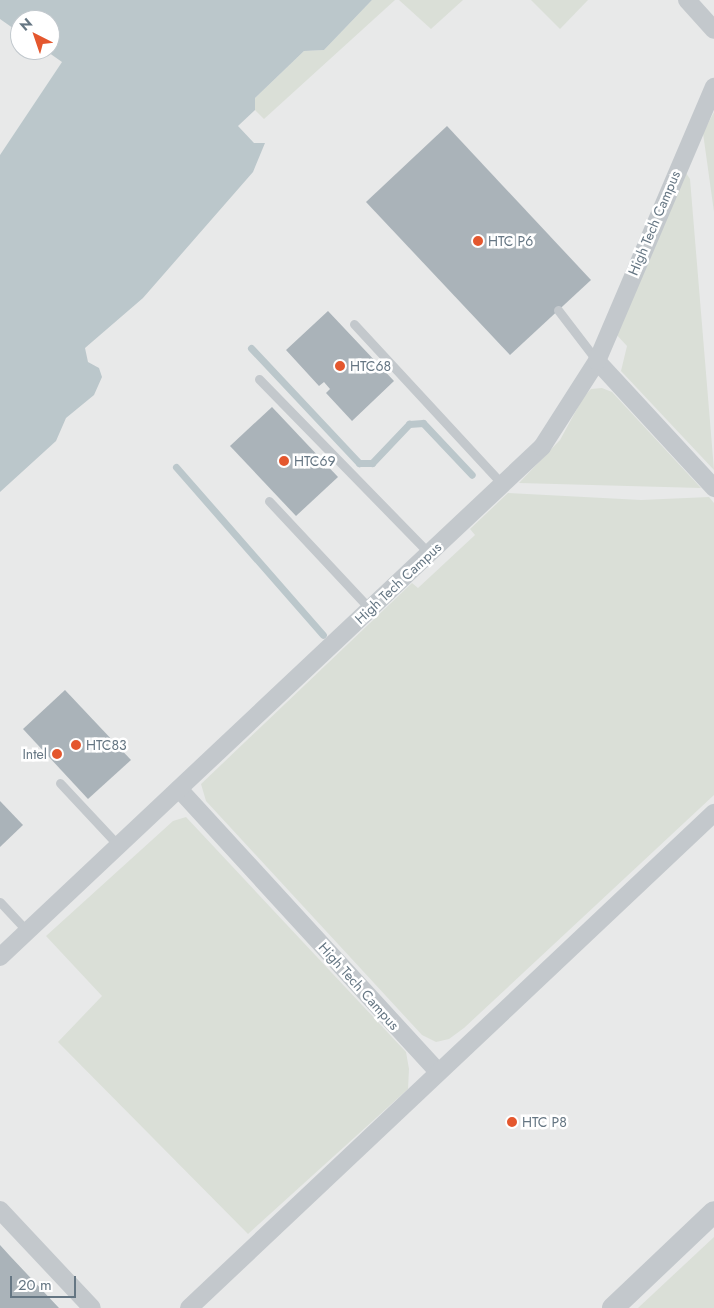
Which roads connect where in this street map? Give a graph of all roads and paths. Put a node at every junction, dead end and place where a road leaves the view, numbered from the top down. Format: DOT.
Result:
graph roads {
  1 [pos="687,0"];
  2 [pos="714,30"];
  3 [pos="714,87"];
  4 [pos="558,310"];
  5 [pos="354,324"];
  6 [pos="597,361"];
  7 [pos="259,379"];
  8 [pos="503,485"];
  9 [pos="714,488"];
  10 [pos="270,501"];
  11 [pos="430,554"];
  12 [pos="370,609"];
  13 [pos="60,783"];
  14 [pos="179,788"];
  15 [pos="714,813"];
  16 [pos="118,845"];
  17 [pos="0,902"];
  18 [pos="27,931"];
  19 [pos="0,957"];
  20 [pos="438,1072"];
  21 [pos="0,1210"];
  22 [pos="714,1212"];
  23 [pos="92,1308"];
  24 [pos="189,1308"];
  25 [pos="613,1308"];
  1 -- 2 [label="street"];
  3 -- 6 [label="street, High Tech Campus"];
  4 -- 6 [label="lane"];
  5 -- 8 [label="lane"];
  6 -- 8 [label="street, High Tech Campus"];
  6 -- 9 [label="street"];
  7 -- 11 [label="lane"];
  8 -- 11 [label="street, High Tech Campus"];
  10 -- 12 [label="lane"];
  11 -- 12 [label="street, High Tech Campus"];
  12 -- 14 [label="street, High Tech Campus"];
  13 -- 16 [label="lane"];
  14 -- 16 [label="street, High Tech Campus"];
  14 -- 20 [label="street, High Tech Campus"];
  15 -- 20 [label="street"];
  16 -- 18 [label="street, High Tech Campus"];
  17 -- 18 [label="lane"];
  18 -- 19 [label="street, High Tech Campus"];
  20 -- 24 [label="street"];
  21 -- 23 [label="street"];
  22 -- 25 [label="street"];
}
